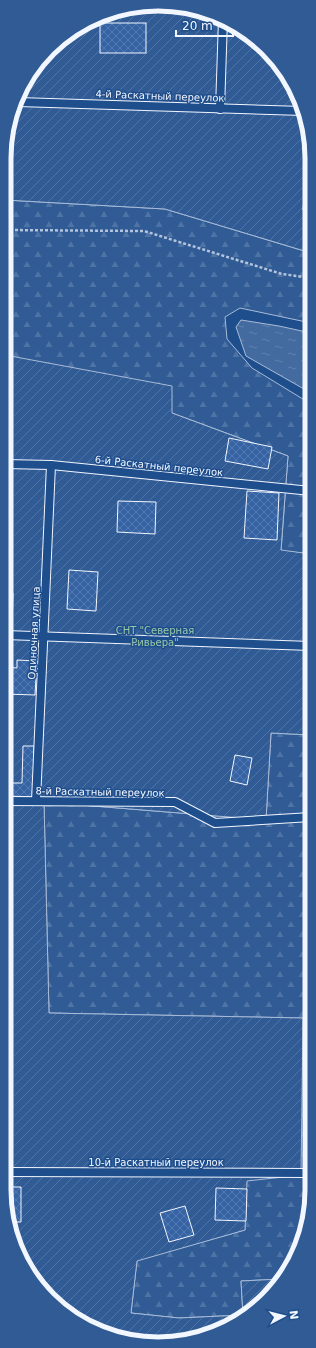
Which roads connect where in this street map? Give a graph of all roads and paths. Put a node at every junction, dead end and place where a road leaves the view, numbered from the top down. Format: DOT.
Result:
graph roads {
  1 [pos="223,26"];
  2 [pos="22,102"];
  3 [pos="220,108"];
  4 [pos="297,111"];
  5 [pos="11,230"];
  6 [pos="305,277"];
  7 [pos="11,464"];
  8 [pos="51,465"];
  9 [pos="305,490"];
  10 [pos="11,635"];
  11 [pos="43,636"];
  12 [pos="305,646"];
  13 [pos="11,801"];
  14 [pos="36,801"];
  15 [pos="305,817"];
  16 [pos="11,1172"];
  17 [pos="305,1173"];
  1 -- 3 [label="lane"];
  2 -- 3 [label="lane, 4-й Раскатный переулок"];
  3 -- 4 [label="lane, 4-й Раскатный переулок"];
  5 -- 6 [label="path"];
  7 -- 8 [label="lane, 6-й Раскатный переулок"];
  8 -- 9 [label="lane, 6-й Раскатный переулок"];
  8 -- 11 [label="lane, Одиночная улица"];
  10 -- 11 [label="lane"];
  11 -- 12 [label="lane"];
  11 -- 14 [label="lane, Одиночная улица"];
  13 -- 14 [label="lane, 8-й Раскатный переулок"];
  14 -- 15 [label="lane, 8-й Раскатный переулок"];
  16 -- 17 [label="lane, 10-й Раскатный переулок"];
}
